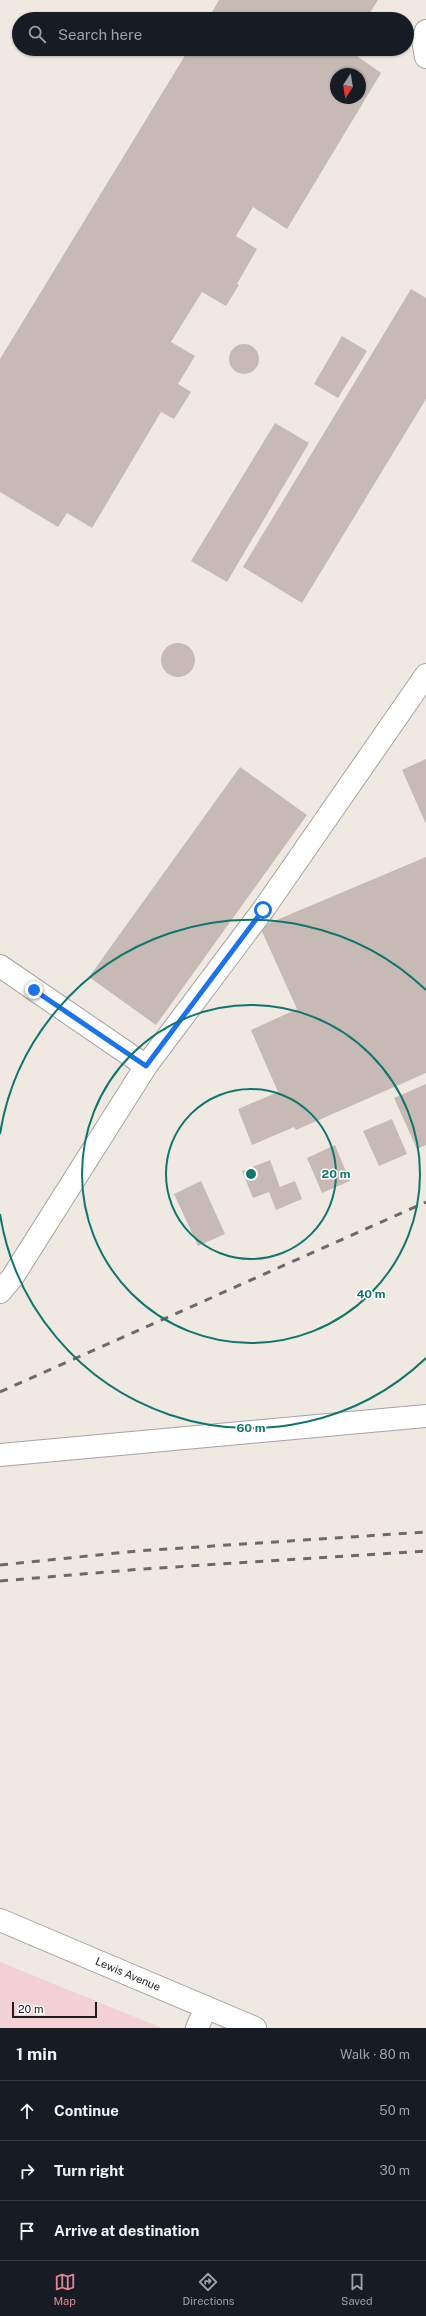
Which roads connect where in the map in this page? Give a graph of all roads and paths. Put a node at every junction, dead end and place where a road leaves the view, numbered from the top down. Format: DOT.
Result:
graph roads {
  1 [pos="426,31"];
  2 [pos="426,57"];
  3 [pos="426,674"];
  4 [pos="0,966"];
  5 [pos="146,1066"];
  6 [pos="0,1292"];
  7 [pos="426,1416"];
  8 [pos="0,1455"];
  9 [pos="0,1920"];
  10 [pos="206,2007"];
  11 [pos="197,2028"];
  12 [pos="255,2028"];
  1 -- 2 [label="street"];
  3 -- 5 [label="street"];
  4 -- 5 [label="street"];
  5 -- 6 [label="street"];
  7 -- 8 [label="street"];
  9 -- 10 [label="street, Lewis Avenue"];
  10 -- 11 [label="street"];
  10 -- 12 [label="street, Lewis Avenue"];
}
